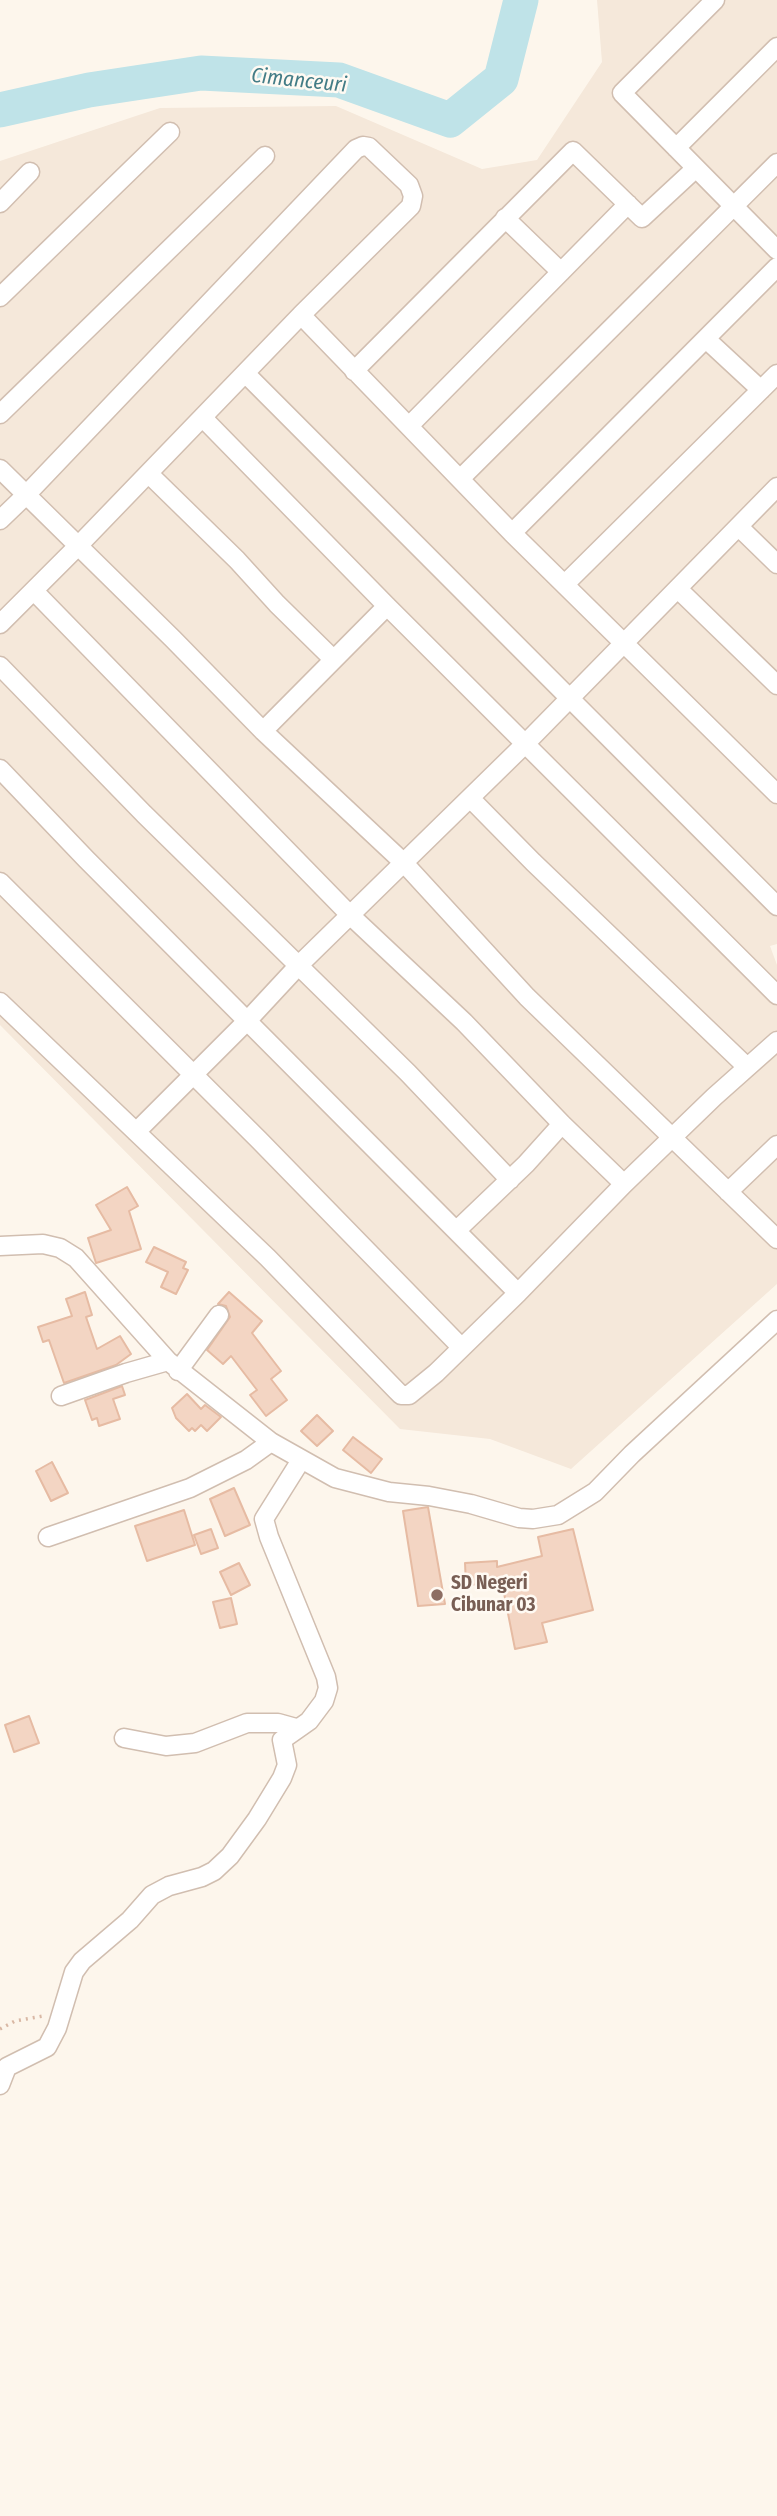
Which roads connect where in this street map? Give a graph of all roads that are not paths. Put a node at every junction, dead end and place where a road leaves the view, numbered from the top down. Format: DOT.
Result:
graph roads {
  1 [pos="715,0"];
  2 [pos="777,47"];
  3 [pos="170,132"];
  4 [pos="676,148"];
  5 [pos="265,156"];
  6 [pos="777,163"];
  7 [pos="696,168"];
  8 [pos="30,172"];
  9 [pos="0,203"];
  10 [pos="628,204"];
  11 [pos="734,206"];
  12 [pos="505,218"];
  13 [pos="777,250"];
  14 [pos="777,267"];
  15 [pos="561,272"];
  16 [pos="0,297"];
  17 [pos="301,315"];
  18 [pos="706,339"];
  19 [pos="354,371"];
  20 [pos="246,374"];
  21 [pos="777,374"];
  22 [pos="761,390"];
  23 [pos="0,414"];
  24 [pos="202,418"];
  25 [pos="410,425"];
  26 [pos="0,469"];
  27 [pos="149,474"];
  28 [pos="461,478"];
  29 [pos="777,487"];
  30 [pos="26,495"];
  31 [pos="0,520"];
  32 [pos="739,527"];
  33 [pos="512,533"];
  34 [pos="78,546"];
  35 [pos="777,564"];
  36 [pos="565,583"];
  37 [pos="678,589"];
  38 [pos="34,591"];
  39 [pos="387,606"];
  40 [pos="0,624"];
  41 [pos="624,643"];
  42 [pos="333,659"];
  43 [pos="0,666"];
  44 [pos="777,685"];
  45 [pos="571,697"];
  46 [pos="263,731"];
  47 [pos="526,743"];
  48 [pos="0,769"];
  49 [pos="777,794"];
  50 [pos="470,798"];
  51 [pos="404,863"];
  52 [pos="0,882"];
  53 [pos="777,906"];
  54 [pos="350,915"];
  55 [pos="299,965"];
  56 [pos="777,995"];
  57 [pos="0,1002"];
  58 [pos="247,1021"];
  59 [pos="777,1041"];
  60 [pos="747,1067"];
  61 [pos="194,1074"];
  62 [pos="562,1124"];
  63 [pos="136,1132"];
  64 [pos="674,1138"];
  65 [pos="777,1145"];
  66 [pos="510,1180"];
  67 [pos="624,1184"];
  68 [pos="728,1192"];
  69 [pos="457,1230"];
  70 [pos="777,1239"];
  71 [pos="0,1246"];
  72 [pos="518,1293"];
  73 [pos="219,1315"];
  74 [pos="777,1320"];
  75 [pos="461,1347"];
  76 [pos="173,1366"];
  77 [pos="61,1396"];
  78 [pos="271,1442"];
  79 [pos="301,1460"];
  80 [pos="48,1537"];
  81 [pos="296,1728"];
  82 [pos="124,1738"];
  83 [pos="0,2085"];
  1 -- 4 [label="street"];
  2 -- 4 [label="street"];
  3 -- 16 [label="street"];
  4 -- 7 [label="street"];
  5 -- 23 [label="street"];
  6 -- 11 [label="street"];
  7 -- 10 [label="street"];
  7 -- 11 [label="street"];
  8 -- 9 [label="street"];
  10 -- 12 [label="street"];
  10 -- 15 [label="street"];
  11 -- 13 [label="street"];
  11 -- 28 [label="street"];
  12 -- 15 [label="street"];
  12 -- 19 [label="street"];
  14 -- 18 [label="street"];
  15 -- 25 [label="street"];
  17 -- 19 [label="street"];
  17 -- 20 [label="street"];
  17 -- 30 [label="street"];
  18 -- 22 [label="street"];
  18 -- 33 [label="street"];
  19 -- 25 [label="street"];
  20 -- 24 [label="street"];
  20 -- 45 [label="street"];
  21 -- 22 [label="street"];
  22 -- 36 [label="street"];
  24 -- 27 [label="street"];
  24 -- 39 [label="street"];
  25 -- 28 [label="street"];
  26 -- 30 [label="street"];
  27 -- 34 [label="street"];
  27 -- 42 [label="street"];
  28 -- 33 [label="street"];
  29 -- 32 [label="street"];
  30 -- 31 [label="street"];
  30 -- 34 [label="street"];
  32 -- 35 [label="street"];
  32 -- 37 [label="street"];
  33 -- 36 [label="street"];
  34 -- 38 [label="street"];
  34 -- 46 [label="street"];
  36 -- 41 [label="street"];
  37 -- 41 [label="street"];
  37 -- 44 [label="street"];
  38 -- 40 [label="street"];
  38 -- 54 [label="street"];
  39 -- 42 [label="street"];
  39 -- 47 [label="street"];
  41 -- 45 [label="street"];
  41 -- 49 [label="street"];
  42 -- 46 [label="street"];
  43 -- 55 [label="street"];
  45 -- 47 [label="street"];
  45 -- 53 [label="street"];
  46 -- 51 [label="street"];
  47 -- 50 [label="street"];
  47 -- 56 [label="street"];
  48 -- 58 [label="street"];
  50 -- 51 [label="street"];
  50 -- 60 [label="street"];
  51 -- 54 [label="street"];
  51 -- 64 [label="street"];
  52 -- 61 [label="street"];
  54 -- 55 [label="street"];
  54 -- 62 [label="street"];
  55 -- 58 [label="street"];
  55 -- 66 [label="street"];
  57 -- 63 [label="street"];
  58 -- 61 [label="street"];
  58 -- 69 [label="street"];
  59 -- 60 [label="street"];
  60 -- 64 [label="street"];
  61 -- 63 [label="street"];
  61 -- 75 [label="street"];
  62 -- 66 [label="street"];
  62 -- 67 [label="street"];
  63 -- 75 [label="street"];
  64 -- 67 [label="street"];
  64 -- 68 [label="street"];
  65 -- 68 [label="street"];
  66 -- 69 [label="street"];
  67 -- 72 [label="street"];
  68 -- 70 [label="street"];
  69 -- 72 [label="street"];
  71 -- 76 [label="street"];
  72 -- 75 [label="street"];
  73 -- 76 [label="street"];
  74 -- 79 [label="street"];
  76 -- 77 [label="street"];
  76 -- 78 [label="street"];
  78 -- 79 [label="street"];
  78 -- 80 [label="street"];
  79 -- 81 [label="street"];
  81 -- 82 [label="street"];
  81 -- 83 [label="street"];
}
